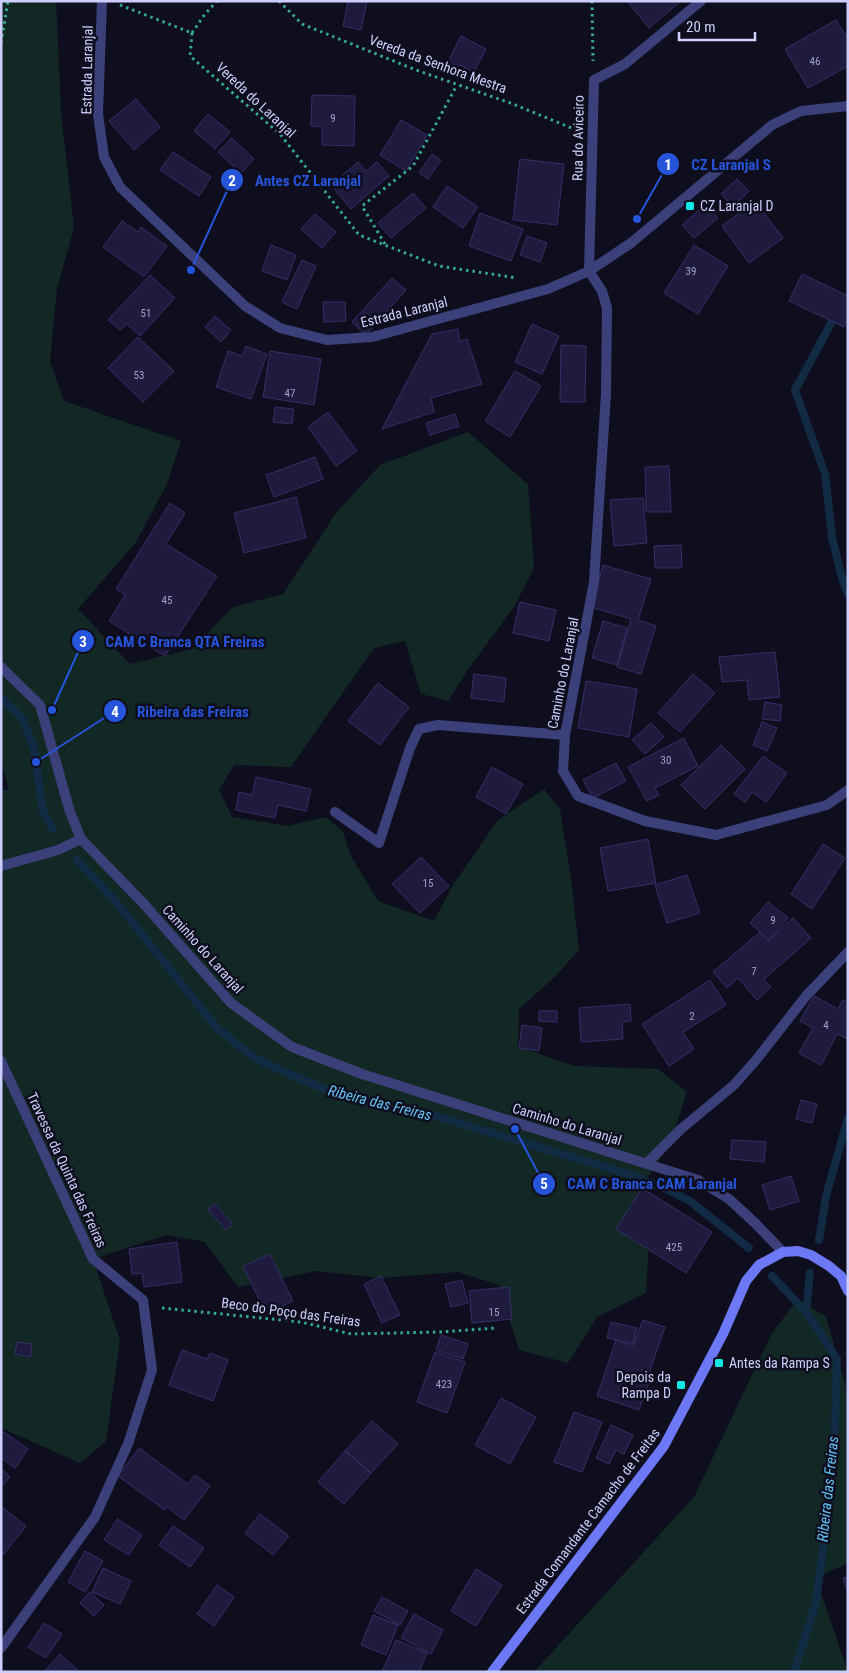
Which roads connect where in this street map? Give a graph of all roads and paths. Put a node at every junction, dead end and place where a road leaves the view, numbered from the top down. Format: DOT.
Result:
graph roads {
  1 [pos="8,1"];
  2 [pos="102,1"];
  3 [pos="217,1"];
  4 [pos="279,1"];
  5 [pos="592,1"];
  6 [pos="701,1"];
  7 [pos="113,2"];
  8 [pos="192,33"];
  9 [pos="1,43"];
  10 [pos="594,80"];
  11 [pos="457,84"];
  12 [pos="848,106"];
  13 [pos="592,145"];
  14 [pos="385,245"];
  15 [pos="589,271"];
  16 [pos="548,289"];
  17 [pos="1,667"];
  18 [pos="565,735"];
  19 [pos="848,790"];
  20 [pos="335,812"];
  21 [pos="81,839"];
  22 [pos="1,866"];
  23 [pos="848,952"];
  24 [pos="1,1061"];
  25 [pos="647,1163"];
  26 [pos="783,1252"];
  27 [pos="848,1291"];
  28 [pos="144,1306"];
  29 [pos="496,1328"];
  30 [pos="1,1648"];
  31 [pos="492,1672"];
  1 -- 9 [label="path"];
  2 -- 16 [label="street, Estrada Laranjal"];
  3 -- 8 [label="path"];
  4 -- 11 [label="path, Vereda da Senhora Mestra"];
  5 -- 10 [label="path"];
  6 -- 10 [label="street, Rua do Aviceiro"];
  7 -- 8 [label="path"];
  8 -- 14 [label="path, Vereda do Laranjal"];
  10 -- 13 [label="street, Rua do Aviceiro"];
  11 -- 13 [label="path, Vereda da Senhora Mestra"];
  11 -- 14 [label="path"];
  12 -- 15 [label="street, Estrada Laranjal"];
  13 -- 15 [label="street, Rua do Aviceiro"];
  14 -- 16 [label="path, Vereda do Laranjal"];
  15 -- 16 [label="street, Estrada Laranjal"];
  15 -- 18 [label="street, Caminho do Laranjal"];
  17 -- 21 [label="street, Caminho do Laranjal"];
  18 -- 19 [label="street, Caminho do Laranjal"];
  18 -- 20 [label="street"];
  21 -- 22 [label="street"];
  21 -- 25 [label="street, Caminho do Laranjal"];
  23 -- 25 [label="street"];
  24 -- 28 [label="street, Travessa da Quinta das Freiras"];
  25 -- 26 [label="street, Caminho do Laranjal"];
  26 -- 27 [label="main road"];
  26 -- 31 [label="main road, Estrada Comandante Camacho de Freitas"];
  28 -- 29 [label="path, Beco do Poço das Freiras"];
  28 -- 30 [label="street"];
}
